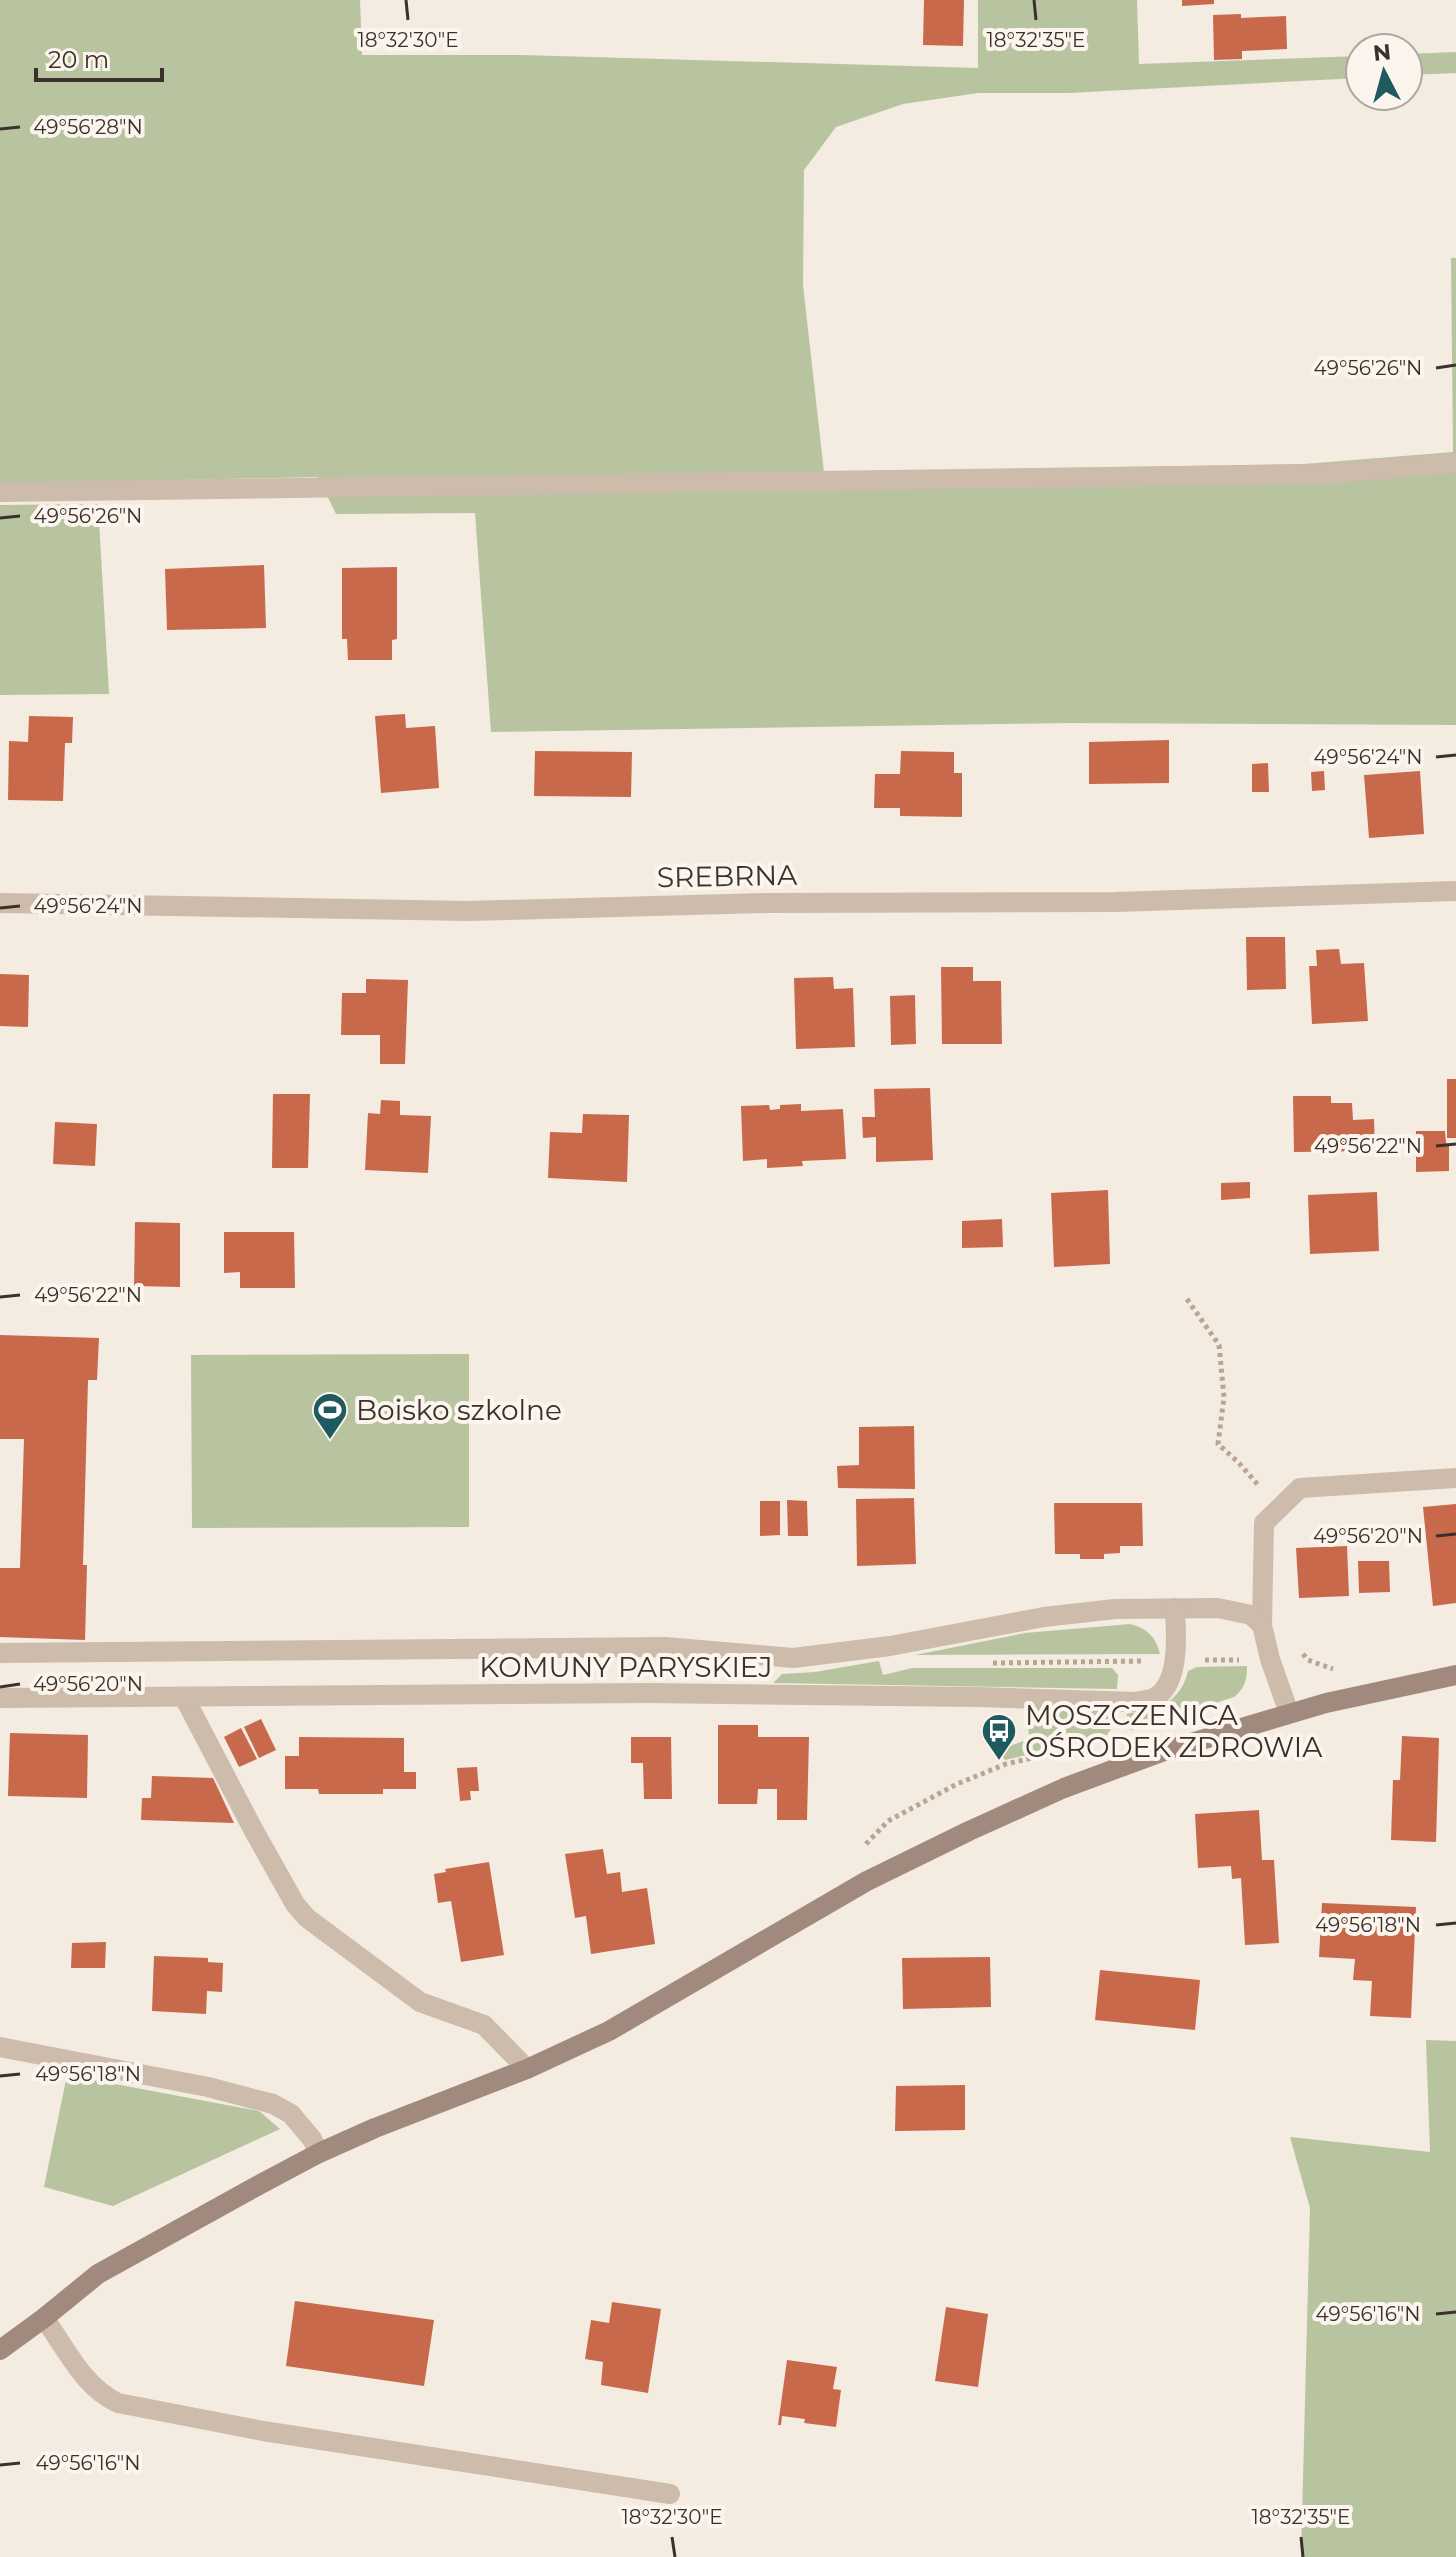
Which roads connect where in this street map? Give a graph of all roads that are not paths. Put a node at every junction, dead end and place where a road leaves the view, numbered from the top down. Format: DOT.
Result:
graph roads {
  1 [pos="1456,463"];
  2 [pos="0,492"];
  3 [pos="1456,891"];
  4 [pos="0,903"];
  5 [pos="1456,1478"];
  6 [pos="1175,1608"];
  7 [pos="1262,1625"];
  8 [pos="0,1653"];
  9 [pos="1456,1675"];
  10 [pos="184,1697"];
  11 [pos="0,1698"];
  12 [pos="1289,1713"];
  13 [pos="0,2047"];
  14 [pos="527,2069"];
  15 [pos="319,2153"];
  16 [pos="44,2318"];
  17 [pos="0,2350"];
  18 [pos="670,2494"];
  1 -- 2 [label="street"];
  3 -- 4 [label="street, SREBRNA"];
  5 -- 7 [label="street"];
  6 -- 7 [label="street"];
  6 -- 8 [label="street"];
  6 -- 10 [label="street, KOMUNY PARYSKIEJ"];
  7 -- 12 [label="street"];
  9 -- 12 [label="street"];
  10 -- 11 [label="street, KOMUNY PARYSKIEJ"];
  10 -- 14 [label="street"];
  12 -- 14 [label="street"];
  13 -- 15 [label="street"];
  14 -- 15 [label="street"];
  15 -- 16 [label="street"];
  16 -- 17 [label="street"];
  16 -- 18 [label="street"];
}
